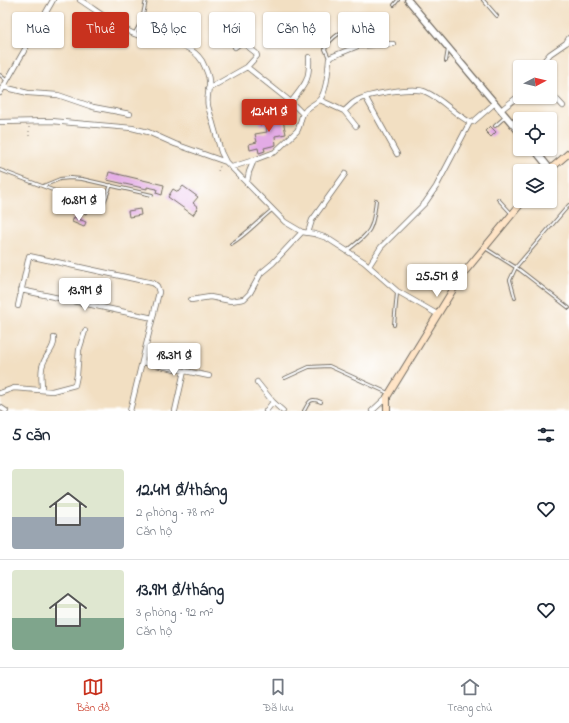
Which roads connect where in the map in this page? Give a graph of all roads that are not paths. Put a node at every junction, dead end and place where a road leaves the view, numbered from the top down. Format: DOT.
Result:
graph roads {
  1 [pos="53,0"];
  2 [pos="80,0"];
  3 [pos="146,0"];
  4 [pos="398,0"];
  5 [pos="408,0"];
  6 [pos="483,0"];
  7 [pos="394,5"];
  8 [pos="497,16"];
  9 [pos="134,34"];
  10 [pos="338,34"];
  11 [pos="568,42"];
  12 [pos="393,44"];
  13 [pos="250,48"];
  14 [pos="448,48"];
  15 [pos="309,57"];
  16 [pos="330,59"];
  17 [pos="446,60"];
  18 [pos="545,60"];
  19 [pos="247,67"];
  20 [pos="0,75"];
  21 [pos="7,80"];
  22 [pos="3,87"];
  23 [pos="208,89"];
  24 [pos="0,93"];
  25 [pos="366,98"];
  26 [pos="320,100"];
  27 [pos="557,100"];
  28 [pos="513,101"];
  29 [pos="291,102"];
  30 [pos="494,103"];
  31 [pos="563,106"];
  32 [pos="501,110"];
  33 [pos="344,111"];
  34 [pos="130,114"];
  35 [pos="302,114"];
  36 [pos="506,116"];
  37 [pos="0,122"];
  38 [pos="470,122"];
  39 [pos="513,124"];
  40 [pos="356,126"];
  41 [pos="495,126"];
  42 [pos="569,153"];
  43 [pos="397,154"];
  44 [pos="254,160"];
  45 [pos="226,162"];
  46 [pos="556,164"];
  47 [pos="232,167"];
  48 [pos="0,170"];
  49 [pos="345,174"];
  50 [pos="247,182"];
  51 [pos="43,186"];
  52 [pos="111,186"];
  53 [pos="63,194"];
  54 [pos="152,195"];
  55 [pos="498,199"];
  56 [pos="376,200"];
  57 [pos="569,205"];
  58 [pos="517,208"];
  59 [pos="273,209"];
  60 [pos="101,210"];
  61 [pos="512,213"];
  62 [pos="302,232"];
  63 [pos="308,233"];
  64 [pos="231,244"];
  65 [pos="484,248"];
  66 [pos="348,251"];
  67 [pos="369,266"];
  68 [pos="516,268"];
  69 [pos="21,290"];
  70 [pos="397,291"];
  71 [pos="515,298"];
  72 [pos="191,300"];
  73 [pos="18,306"];
  74 [pos="569,308"];
  75 [pos="437,314"];
  76 [pos="153,318"];
  77 [pos="394,325"];
  78 [pos="85,331"];
  79 [pos="54,338"];
  80 [pos="142,362"];
  81 [pos="184,371"];
  82 [pos="209,376"];
  83 [pos="285,378"];
  84 [pos="257,382"];
  85 [pos="42,389"];
  86 [pos="0,393"];
  87 [pos="388,395"];
  88 [pos="273,402"];
  89 [pos="321,402"];
  90 [pos="0,407"];
  91 [pos="6,411"];
  92 [pos="130,411"];
  93 [pos="175,411"];
  94 [pos="266,411"];
  95 [pos="283,411"];
  96 [pos="304,411"];
  97 [pos="372,411"];
  98 [pos="387,411"];
  1 -- 21 [label="street"];
  2 -- 9 [label="street"];
  3 -- 9 [label="lane"];
  4 -- 7 [label="lane"];
  5 -- 14 [label="street"];
  6 -- 8 [label="lane"];
  9 -- 23 [label="street"];
  10 -- 16 [label="lane"];
  11 -- 18 [label="street"];
  12 -- 16 [label="street"];
  13 -- 19 [label="street"];
  14 -- 17 [label="lane"];
  14 -- 30 [label="street"];
  15 -- 29 [label="street"];
  16 -- 26 [label="street"];
  19 -- 23 [label="street"];
  19 -- 29 [label="street"];
  20 -- 21 [label="lane"];
  21 -- 22 [label="street"];
  22 -- 24 [label="street"];
  22 -- 34 [label="street"];
  23 -- 45 [label="street"];
  25 -- 33 [label="street"];
  25 -- 38 [label="street"];
  25 -- 43 [label="street"];
  26 -- 33 [label="street"];
  26 -- 35 [label="street"];
  27 -- 31 [label="street"];
  28 -- 32 [label="street"];
  29 -- 35 [label="street"];
  30 -- 32 [label="street"];
  30 -- 38 [label="street"];
  32 -- 36 [label="street"];
  33 -- 40 [label="street"];
  35 -- 44 [label="street"];
  36 -- 39 [label="street"];
  36 -- 41 [label="lane"];
  37 -- 45 [label="street"];
  38 -- 67 [label="street"];
  42 -- 46 [label="main road"];
  44 -- 47 [label="street"];
  44 -- 50 [label="street"];
  45 -- 47 [label="street"];
  47 -- 50 [label="street"];
  48 -- 51 [label="lane"];
  49 -- 63 [label="street"];
  50 -- 59 [label="street"];
  51 -- 52 [label="lane"];
  51 -- 53 [label="lane"];
  52 -- 54 [label="lane"];
  52 -- 60 [label="lane"];
  55 -- 61 [label="lane"];
  56 -- 66 [label="lane"];
  57 -- 68 [label="lane"];
  58 -- 61 [label="main road"];
  59 -- 62 [label="street"];
  59 -- 64 [label="lane"];
  61 -- 65 [label="main road"];
  62 -- 63 [label="street"];
  62 -- 72 [label="street"];
  63 -- 66 [label="street"];
  65 -- 68 [label="lane"];
  65 -- 75 [label="main road"];
  66 -- 67 [label="street"];
  67 -- 70 [label="street"];
  68 -- 71 [label="lane"];
  68 -- 74 [label="lane"];
  69 -- 73 [label="street"];
  69 -- 76 [label="street"];
  69 -- 76 [label="street"];
  70 -- 75 [label="street"];
  70 -- 77 [label="lane"];
  75 -- 87 [label="main road"];
  76 -- 80 [label="street"];
  78 -- 85 [label="street"];
  79 -- 85 [label="street"];
  80 -- 81 [label="street"];
  80 -- 92 [label="street"];
  81 -- 82 [label="street"];
  81 -- 93 [label="street"];
  83 -- 87 [label="lane"];
  84 -- 88 [label="street"];
  85 -- 86 [label="street"];
  87 -- 97 [label="street"];
  87 -- 98 [label="main road"];
  88 -- 94 [label="street"];
  88 -- 95 [label="street"];
  89 -- 96 [label="lane"];
  90 -- 91 [label="street"];
}
